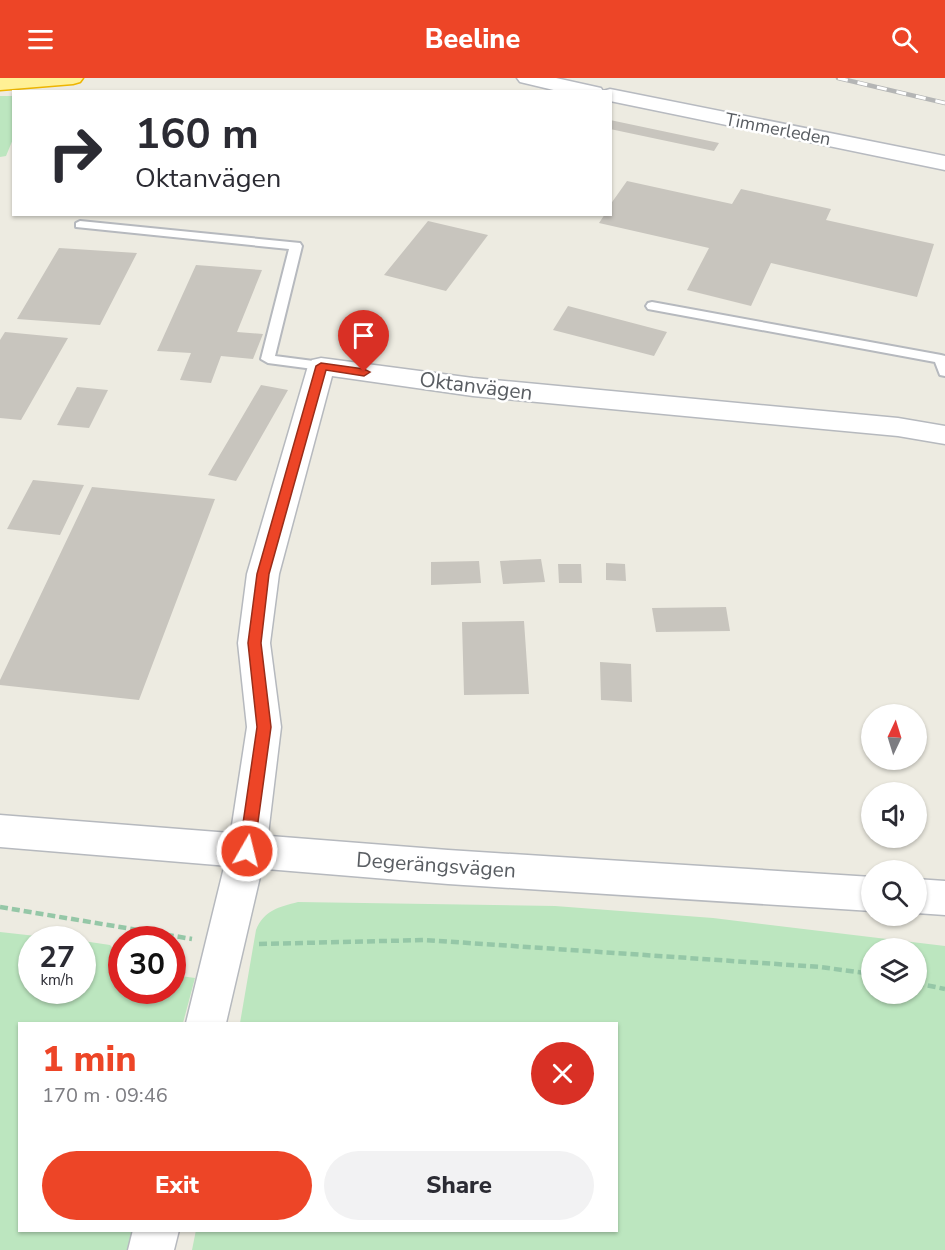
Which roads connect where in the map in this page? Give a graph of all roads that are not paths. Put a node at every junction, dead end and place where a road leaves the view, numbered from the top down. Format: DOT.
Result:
graph roads {
  1 [pos="73,78"];
  2 [pos="526,78"];
  3 [pos="624,78"];
  4 [pos="0,84"];
  5 [pos="584,90"];
  6 [pos="612,95"];
  7 [pos="830,119"];
  8 [pos="945,163"];
  9 [pos="80,225"];
  10 [pos="652,306"];
  11 [pos="321,366"];
  12 [pos="945,372"];
  13 [pos="945,435"];
  14 [pos="0,831"];
  15 [pos="247,851"];
  16 [pos="861,893"];
  17 [pos="927,897"];
  18 [pos="945,898"];
  19 [pos="206,1022"];
  20 [pos="156,1232"];
  21 [pos="151,1250"];
  1 -- 4 [label="highway"];
  2 -- 5 [label="street"];
  3 -- 7 [label="street, Timmerleden"];
  6 -- 8 [label="street, Timmerleden"];
  9 -- 11 [label="lane"];
  10 -- 12 [label="lane"];
  11 -- 13 [label="street, Oktanvägen"];
  11 -- 15 [label="street"];
  14 -- 15 [label="street, Degerängsvägen"];
  15 -- 16 [label="street, Degerängsvägen"];
  15 -- 19 [label="street"];
  17 -- 18 [label="street"];
  20 -- 21 [label="street"];
}
